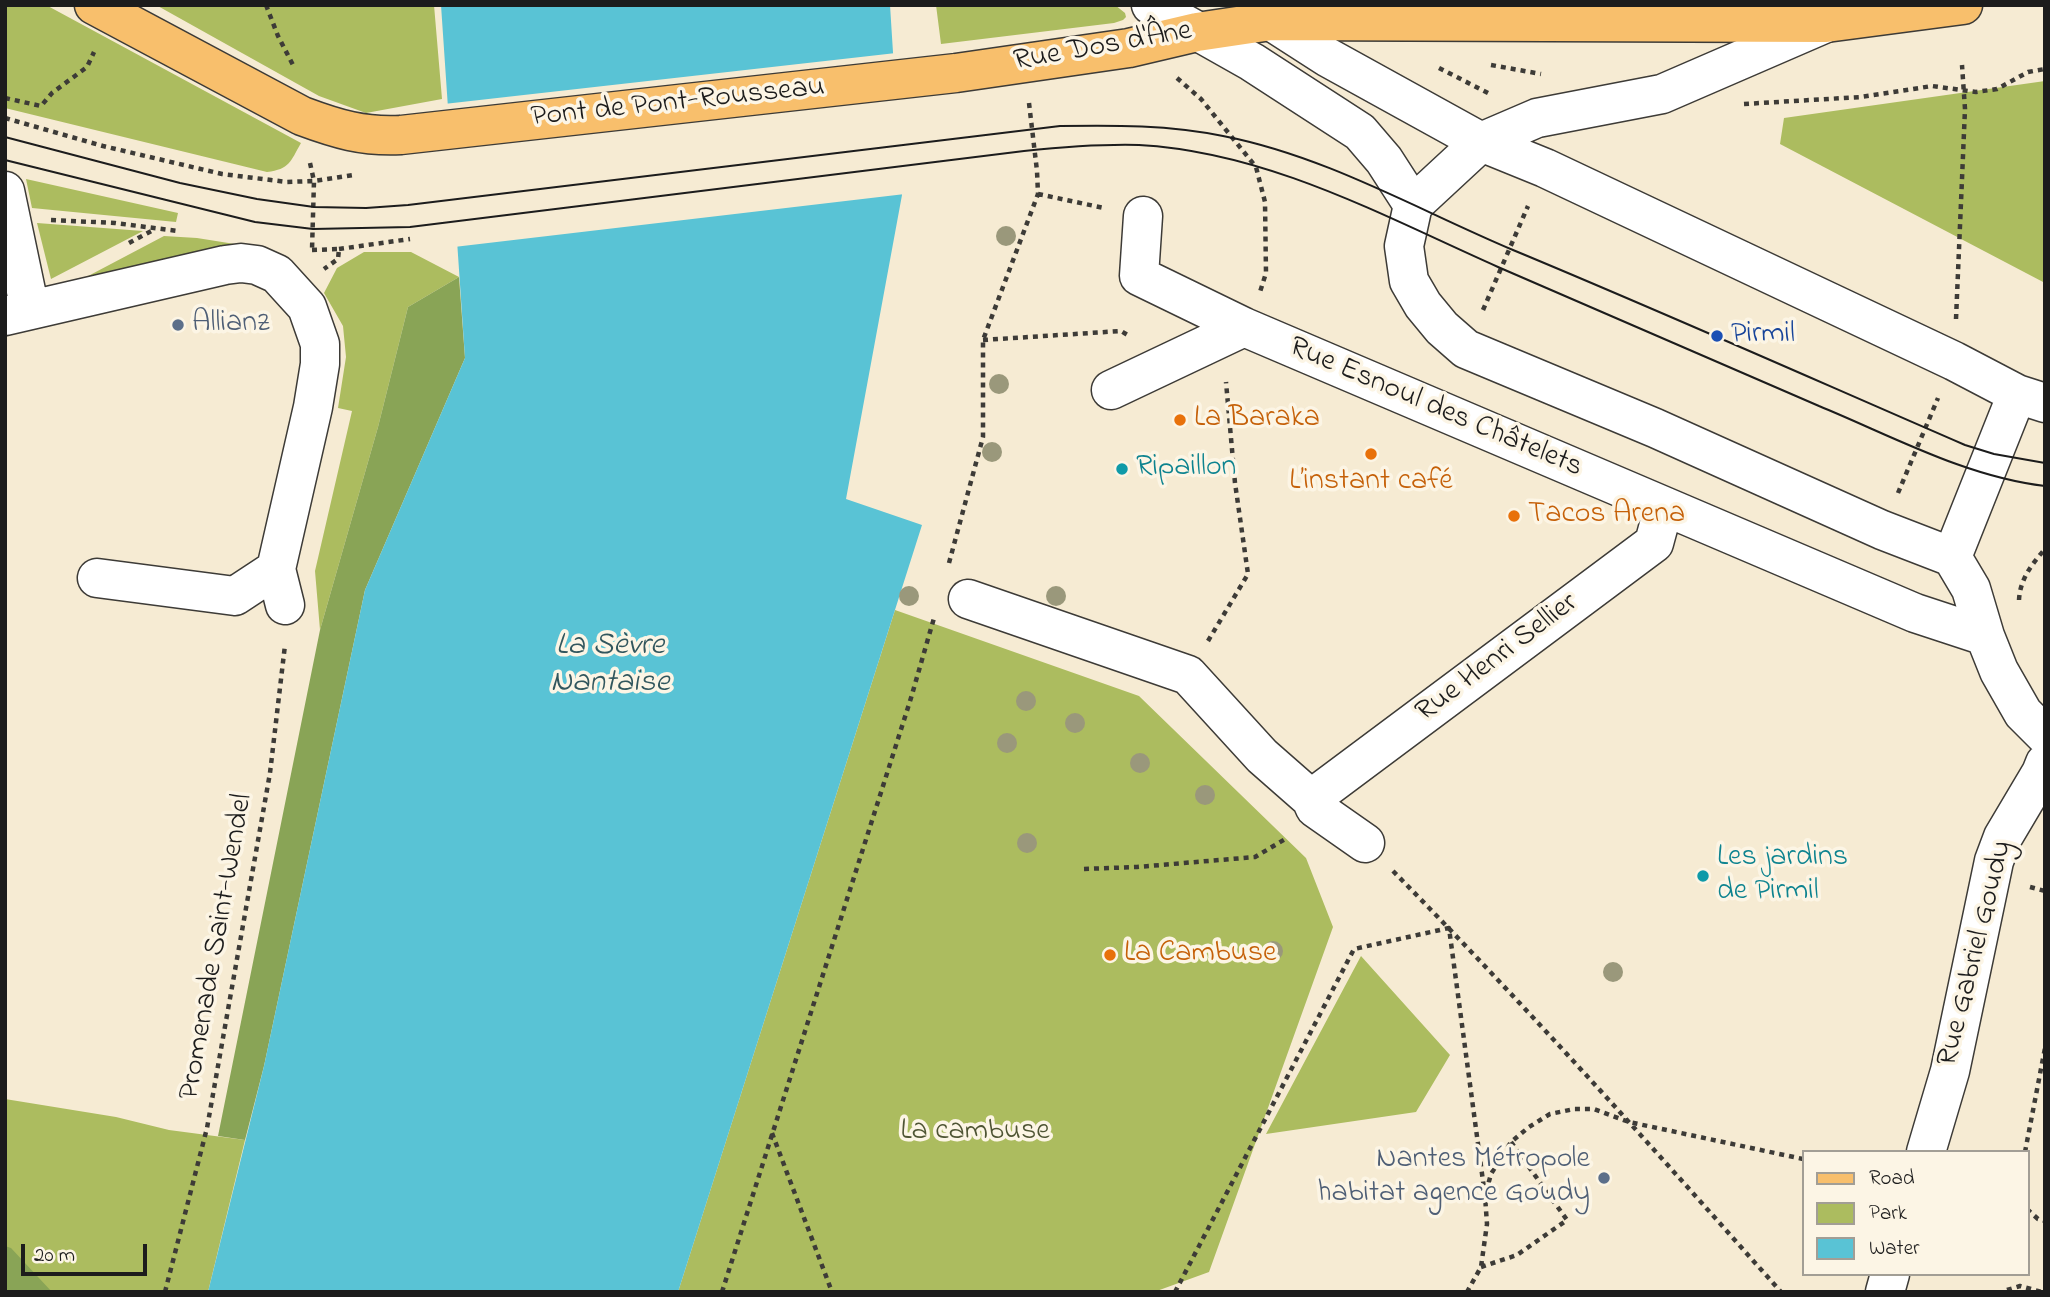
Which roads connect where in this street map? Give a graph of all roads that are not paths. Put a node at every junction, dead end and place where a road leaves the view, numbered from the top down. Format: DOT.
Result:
graph roads {
  1 [pos="1151,5"];
  2 [pos="1963,5"];
  3 [pos="103,10"];
  4 [pos="1271,21"];
  5 [pos="1826,23"];
  6 [pos="1197,32"];
  7 [pos="956,72"];
  8 [pos="1481,142"];
  9 [pos="9,205"];
  10 [pos="1413,205"];
  11 [pos="1143,216"];
  12 [pos="18,313"];
  13 [pos="1244,327"];
  14 [pos="1111,390"];
  15 [pos="2031,398"];
  16 [pos="1664,506"];
  17 [pos="1952,557"];
  18 [pos="276,569"];
  19 [pos="97,578"];
  20 [pos="953,603"];
  21 [pos="285,605"];
  22 [pos="1985,636"];
  23 [pos="2045,735"];
  24 [pos="2045,762"];
  25 [pos="1313,803"];
  26 [pos="1365,843"];
  27 [pos="1927,1150"];
  1 -- 6 [label="street"];
  2 -- 5 [label="main road, Rue Dos d'Âne"];
  3 -- 7 [label="main road, Pont de Pont-Rousseau"];
  4 -- 5 [label="main road, Rue Dos d'Âne"];
  4 -- 6 [label="main road, Rue Dos d'Âne"];
  4 -- 8 [label="street"];
  5 -- 8 [label="street"];
  6 -- 7 [label="main road, Rue Dos d'Âne"];
  6 -- 10 [label="street"];
  8 -- 10 [label="street"];
  8 -- 15 [label="street"];
  9 -- 12 [label="street"];
  10 -- 17 [label="street"];
  11 -- 13 [label="street, Rue Esnoul des Châtelets"];
  12 -- 18 [label="street"];
  13 -- 14 [label="street"];
  13 -- 16 [label="street, Rue Esnoul des Châtelets"];
  15 -- 17 [label="street"];
  16 -- 22 [label="street, Rue Esnoul des Châtelets"];
  16 -- 25 [label="street, Rue Henri Sellier"];
  17 -- 22 [label="street"];
  18 -- 19 [label="street"];
  18 -- 21 [label="street"];
  20 -- 25 [label="street"];
  22 -- 23 [label="street"];
  24 -- 27 [label="street, Rue Gabriel Goudy"];
  25 -- 26 [label="street"];
}
